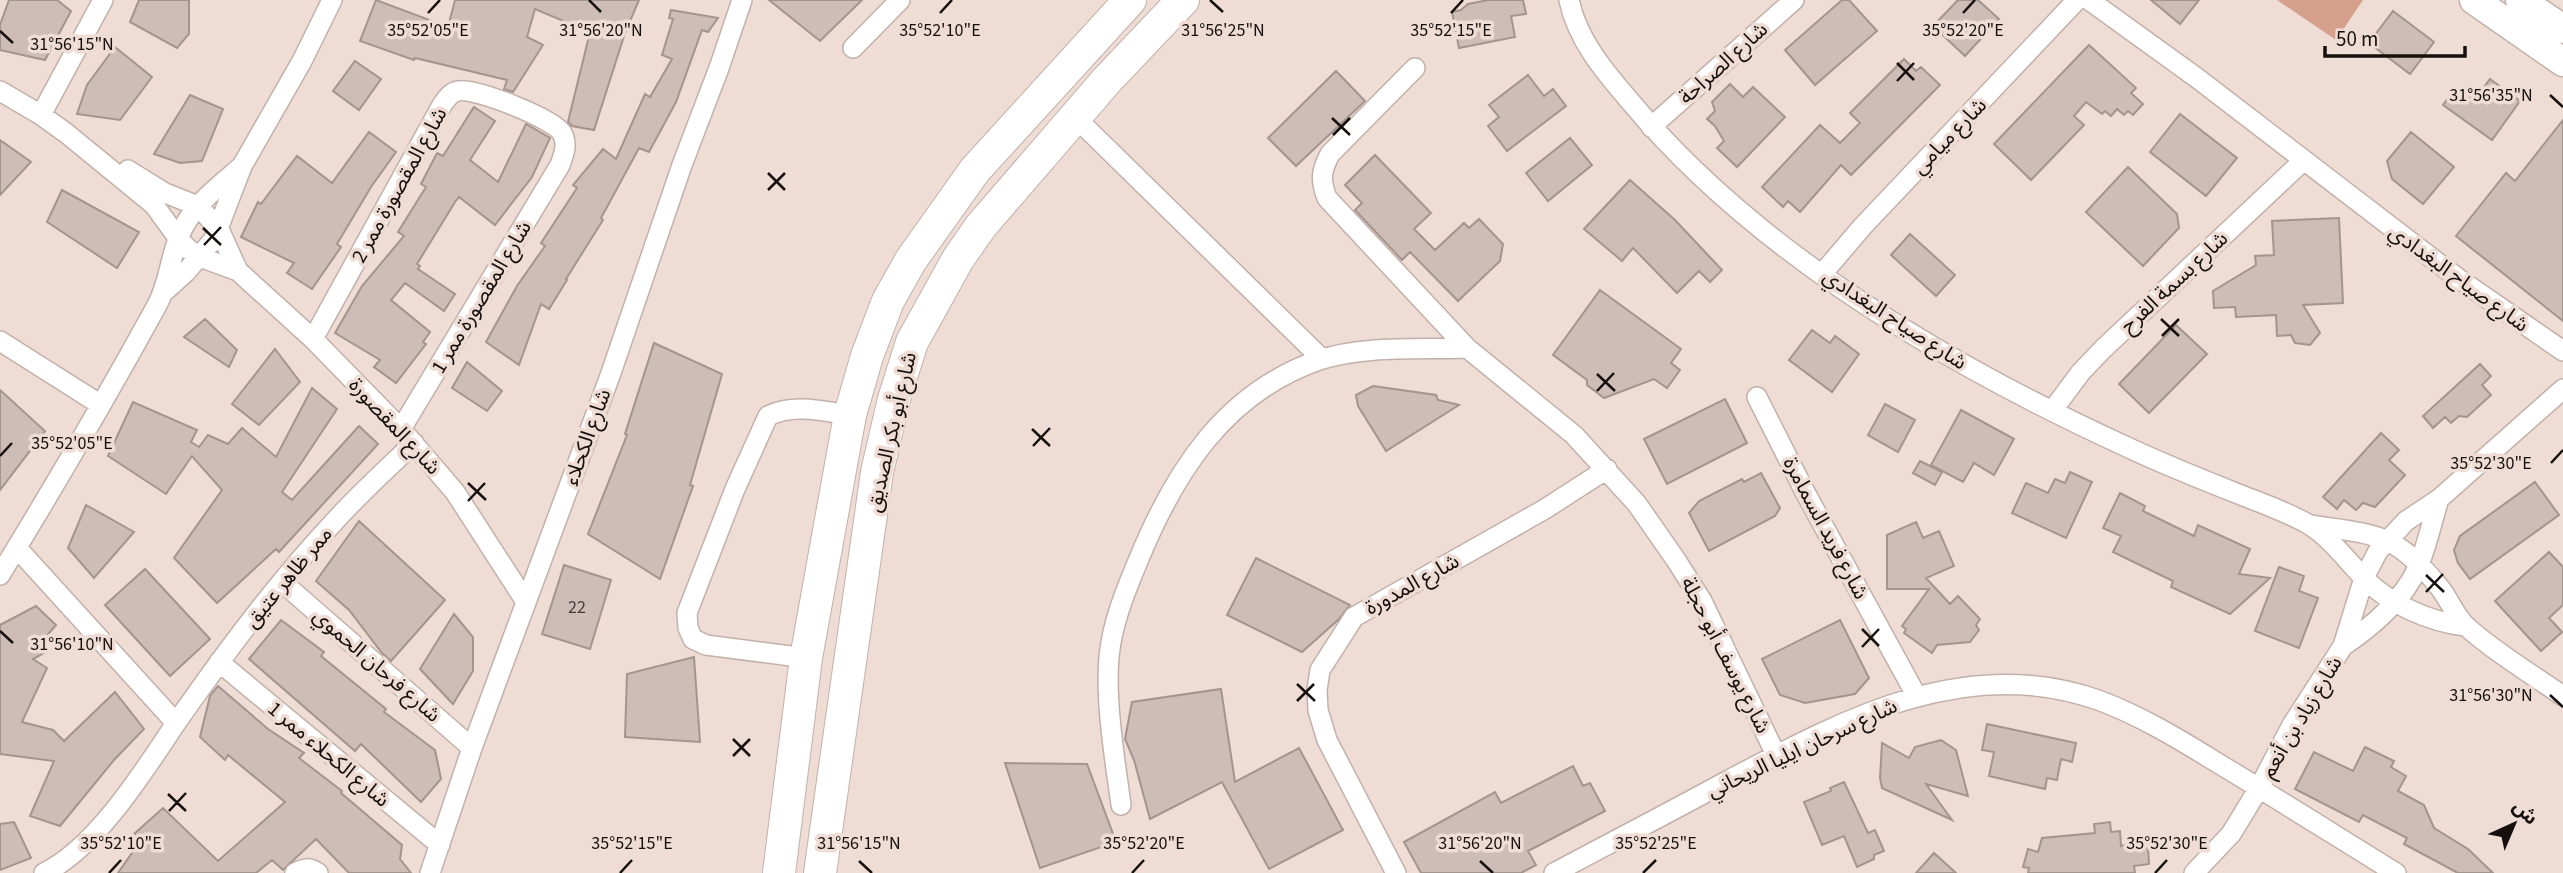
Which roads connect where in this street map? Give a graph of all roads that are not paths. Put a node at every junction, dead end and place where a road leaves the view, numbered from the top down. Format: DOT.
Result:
graph roads {
  1 [pos="103,0"];
  2 [pos="332,0"];
  3 [pos="742,0"];
  4 [pos="900,0"];
  5 [pos="1130,0"];
  6 [pos="1183,0"];
  7 [pos="1569,0"];
  8 [pos="1794,0"];
  9 [pos="2077,0"];
  10 [pos="2089,0"];
  11 [pos="2474,0"];
  12 [pos="2520,0"];
  13 [pos="2563,29"];
  14 [pos="853,48"];
  15 [pos="2563,62"];
  16 [pos="1415,68"];
  17 [pos="0,91"];
  18 [pos="41,115"];
  19 [pos="1075,117"];
  20 [pos="1651,127"];
  21 [pos="66,133"];
  22 [pos="2304,160"];
  23 [pos="560,165"];
  24 [pos="242,166"];
  25 [pos="198,206"];
  26 [pos="219,229"];
  27 [pos="178,238"];
  28 [pos="200,257"];
  29 [pos="238,271"];
  30 [pos="1822,274"];
  31 [pos="166,290"];
  32 [pos="313,340"];
  33 [pos="0,342"];
  34 [pos="1467,348"];
  35 [pos="2563,351"];
  36 [pos="1322,359"];
  37 [pos="2563,389"];
  38 [pos="1757,397"];
  39 [pos="101,405"];
  40 [pos="2052,411"];
  41 [pos="850,415"];
  42 [pos="408,436"];
  43 [pos="1607,469"];
  44 [pos="2439,499"];
  45 [pos="2310,525"];
  46 [pos="2387,540"];
  47 [pos="17,548"];
  48 [pos="2419,563"];
  49 [pos="0,575"];
  50 [pos="2364,579"];
  51 [pos="282,582"];
  52 [pos="2394,601"];
  53 [pos="526,602"];
  54 [pos="2465,626"];
  55 [pos="2343,646"];
  56 [pos="806,658"];
  57 [pos="219,662"];
  58 [pos="1916,695"];
  59 [pos="2563,696"];
  60 [pos="176,723"];
  61 [pos="472,748"];
  62 [pos="1776,755"];
  63 [pos="2259,788"];
  64 [pos="1121,805"];
  65 [pos="440,845"];
  66 [pos="44,873"];
  67 [pos="295,873"];
  68 [pos="318,873"];
  69 [pos="430,873"];
  70 [pos="779,873"];
  71 [pos="820,873"];
  72 [pos="1396,873"];
  73 [pos="1554,873"];
  74 [pos="2194,873"];
  75 [pos="2396,873"];
  1 -- 18 [label="street"];
  2 -- 24 [label="street"];
  3 -- 53 [label="street, شارع الكحلاء"];
  4 -- 14 [label="street"];
  5 -- 41 [label="main road, شارع أبو بكر الصديق"];
  6 -- 19 [label="main road, شارع أبو بكر الصديق"];
  7 -- 20 [label="street, شارع صياح البغدادي"];
  8 -- 20 [label="street, شارع الصراحة"];
  9 -- 30 [label="street, شارع ميامي"];
  10 -- 22 [label="street, شارع صياح البغدادي"];
  11 -- 15 [label="main road"];
  12 -- 13 [label="main road"];
  16 -- 34 [label="street, شارع يوسف أبو حجلة"];
  17 -- 18 [label="street"];
  18 -- 21 [label="street"];
  19 -- 36 [label="street"];
  19 -- 71 [label="main road, شارع أبو بكر الصديق"];
  20 -- 30 [label="street, شارع صياح البغدادي"];
  21 -- 25 [label="street"];
  21 -- 27 [label="street, شارع المقصورة"];
  22 -- 35 [label="street, شارع صياح البغدادي"];
  22 -- 40 [label="street, شارع بسمة الفرح"];
  23 -- 32 [label="street, شارع المقصورة ممر 2"];
  23 -- 42 [label="street, شارع المقصورة ممر 1"];
  24 -- 25 [label="street"];
  24 -- 26 [label="street"];
  25 -- 26 [label="street, شارع المقصورة"];
  25 -- 27 [label="street"];
  26 -- 28 [label="street"];
  26 -- 29 [label="street, شارع المقصورة"];
  27 -- 28 [label="street, شارع المقصورة"];
  27 -- 31 [label="street"];
  28 -- 29 [label="street, شارع المقصورة"];
  28 -- 31 [label="street"];
  29 -- 32 [label="street, شارع المقصورة"];
  30 -- 40 [label="street, شارع صياح البغدادي"];
  31 -- 39 [label="street"];
  32 -- 42 [label="street, شارع المقصورة"];
  33 -- 39 [label="street"];
  34 -- 36 [label="street"];
  34 -- 43 [label="street, شارع يوسف أبو حجلة"];
  36 -- 64 [label="street"];
  37 -- 44 [label="street, شارع زياد بن أنعم"];
  38 -- 58 [label="street, شارع فريد السمامرة"];
  39 -- 47 [label="street"];
  40 -- 45 [label="street, شارع صياح البغدادي"];
  41 -- 56 [label="main road, شارع أبو بكر الصديق"];
  41 -- 56 [label="street"];
  42 -- 51 [label="street, ممر ظاهر عتيق"];
  42 -- 53 [label="street, شارع المقصورة"];
  43 -- 62 [label="street, شارع يوسف أبو حجلة"];
  43 -- 72 [label="street, شارع المدورة"];
  44 -- 46 [label="street, شارع زياد بن أنعم"];
  44 -- 48 [label="street, شارع زياد بن أنعم"];
  45 -- 46 [label="street, شارع صياح البغدادي"];
  45 -- 50 [label="street, شارع صياح البغدادي"];
  46 -- 48 [label="street, شارع صياح البغدادي"];
  46 -- 50 [label="street, شارع زياد بن أنعم"];
  47 -- 49 [label="street"];
  47 -- 60 [label="street"];
  48 -- 52 [label="street, شارع زياد بن أنعم"];
  48 -- 54 [label="street, شارع صياح البغدادي"];
  50 -- 52 [label="street, شارع صياح البغدادي"];
  50 -- 55 [label="street, شارع زياد بن أنعم"];
  51 -- 57 [label="street, ممر ظاهر عتيق"];
  51 -- 61 [label="street, شارع فرحان الحموي"];
  52 -- 54 [label="street, شارع صياح البغدادي"];
  52 -- 55 [label="street, شارع زياد بن أنعم"];
  53 -- 61 [label="street, شارع الكحلاء"];
  54 -- 59 [label="street"];
  55 -- 63 [label="street, شارع زياد بن أنعم"];
  56 -- 70 [label="main road, شارع أبو بكر الصديق"];
  57 -- 60 [label="street, ممر ظاهر عتيق"];
  57 -- 65 [label="street, شارع الكحلاء ممر 1"];
  58 -- 62 [label="street, شارع سرحان ايليا الريحاني"];
  58 -- 63 [label="street, شارع سرحان ايليا الريحاني"];
  60 -- 66 [label="street, ممر ظاهر عتيق"];
  61 -- 65 [label="street, شارع الكحلاء"];
  62 -- 73 [label="street, شارع سرحان ايليا الريحاني"];
  63 -- 74 [label="street, شارع زياد بن أنعم"];
  63 -- 75 [label="street, شارع سرحان ايليا الريحاني"];
  65 -- 69 [label="street, شارع الكحلاء"];
  67 -- 68 [label="street"];
}
